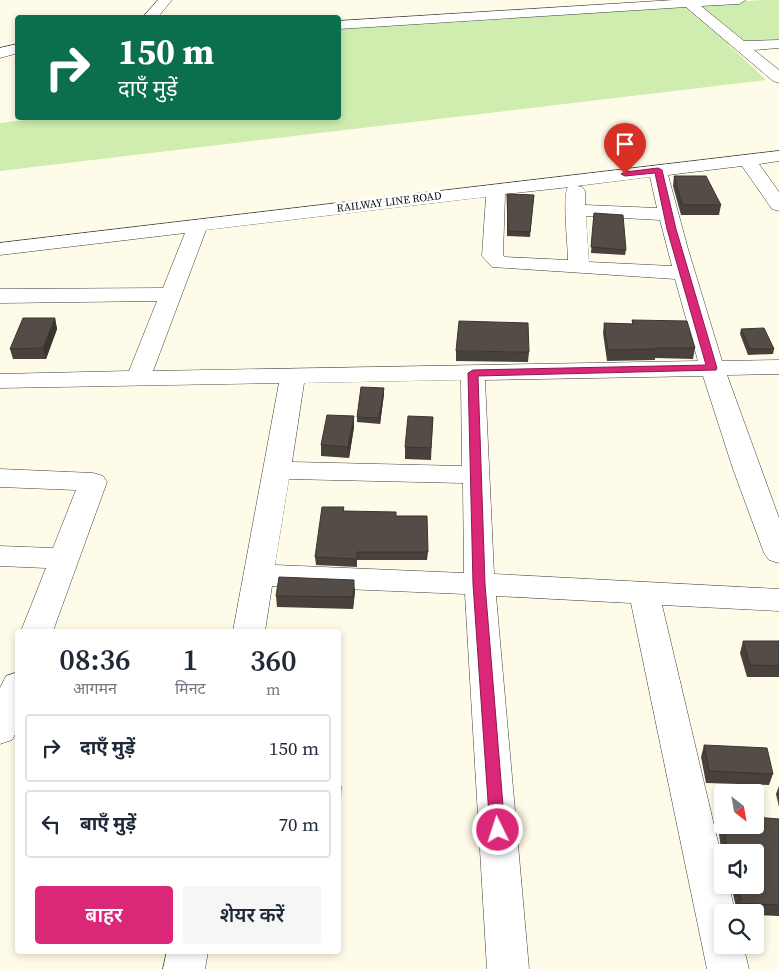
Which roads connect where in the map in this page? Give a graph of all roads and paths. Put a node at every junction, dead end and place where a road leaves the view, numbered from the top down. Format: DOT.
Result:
graph roads {
  1 [pos="165,0"];
  2 [pos="739,0"];
  3 [pos="690,4"];
  4 [pos="152,15"];
  5 [pos="341,25"];
  6 [pos="779,44"];
  7 [pos="740,46"];
  8 [pos="15,49"];
  9 [pos="0,53"];
  10 [pos="779,78"];
  11 [pos="779,156"];
  12 [pos="746,160"];
  13 [pos="658,170"];
  14 [pos="575,180"];
  15 [pos="496,190"];
  16 [pos="779,205"];
  17 [pos="575,210"];
  18 [pos="668,214"];
  19 [pos="198,225"];
  20 [pos="0,249"];
  21 [pos="579,267"];
  22 [pos="684,273"];
  23 [pos="172,294"];
  24 [pos="0,296"];
  25 [pos="779,367"];
  26 [pos="712,368"];
  27 [pos="473,373"];
  28 [pos="293,376"];
  29 [pos="138,379"];
  30 [pos="0,381"];
  31 [pos="278,470"];
  32 [pos="475,475"];
  33 [pos="0,478"];
  34 [pos="779,553"];
  35 [pos="0,556"];
  36 [pos="64,559"];
  37 [pos="260,575"];
  38 [pos="479,584"];
  39 [pos="644,594"];
  40 [pos="779,600"];
  41 [pos="39,629"];
  42 [pos="249,629"];
  43 [pos="187,954"];
  44 [pos="184,969"];
  45 [pos="508,969"];
  46 [pos="728,969"];
  1 -- 4 [label="street"];
  2 -- 3 [label="street"];
  3 -- 5 [label="street"];
  3 -- 7 [label="street"];
  6 -- 7 [label="street"];
  7 -- 10 [label="street"];
  8 -- 9 [label="street"];
  11 -- 12 [label="street, RAILWAY LINE ROAD"];
  12 -- 13 [label="street, RAILWAY LINE ROAD"];
  12 -- 16 [label="street"];
  13 -- 14 [label="street, RAILWAY LINE ROAD"];
  13 -- 18 [label="street"];
  14 -- 15 [label="street, RAILWAY LINE ROAD"];
  14 -- 17 [label="street"];
  15 -- 19 [label="street, RAILWAY LINE ROAD"];
  15 -- 21 [label="street"];
  17 -- 18 [label="street"];
  17 -- 21 [label="street"];
  18 -- 22 [label="street"];
  19 -- 20 [label="street, RAILWAY LINE ROAD"];
  19 -- 23 [label="street"];
  21 -- 22 [label="street"];
  22 -- 26 [label="street"];
  23 -- 24 [label="street"];
  23 -- 29 [label="street"];
  25 -- 26 [label="street"];
  26 -- 27 [label="street"];
  26 -- 34 [label="street"];
  27 -- 28 [label="street"];
  27 -- 32 [label="street"];
  28 -- 29 [label="street"];
  28 -- 31 [label="street"];
  29 -- 30 [label="street"];
  31 -- 32 [label="street"];
  31 -- 37 [label="street"];
  32 -- 38 [label="street"];
  33 -- 36 [label="street"];
  35 -- 36 [label="street"];
  36 -- 41 [label="street"];
  37 -- 38 [label="street"];
  37 -- 42 [label="street"];
  38 -- 39 [label="street"];
  38 -- 45 [label="street"];
  39 -- 40 [label="street"];
  39 -- 46 [label="street"];
  43 -- 44 [label="street"];
}
